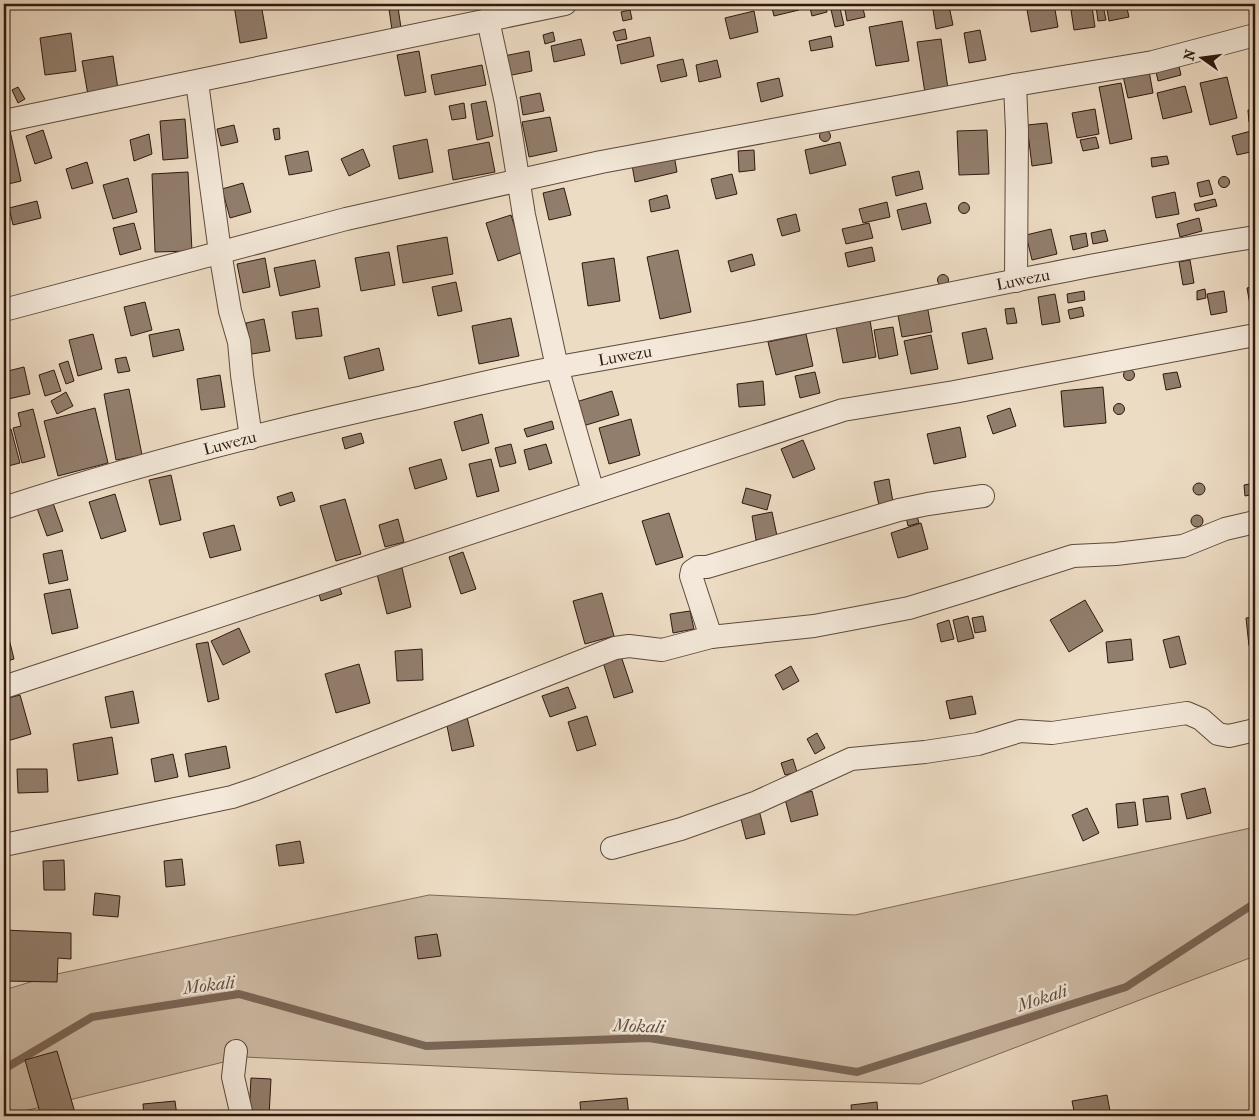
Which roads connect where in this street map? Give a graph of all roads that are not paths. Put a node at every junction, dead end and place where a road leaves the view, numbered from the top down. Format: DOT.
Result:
graph roads {
  1 [pos="565,4"];
  2 [pos="488,20"];
  3 [pos="1255,35"];
  4 [pos="197,82"];
  5 [pos="1015,85"];
  6 [pos="4,121"];
  7 [pos="519,181"];
  8 [pos="1255,237"];
  9 [pos="220,252"];
  10 [pos="1016,281"];
  11 [pos="4,310"];
  12 [pos="1255,335"];
  13 [pos="557,368"];
  14 [pos="251,438"];
  15 [pos="593,492"];
  16 [pos="983,496"];
  17 [pos="4,508"];
  18 [pos="1255,522"];
  19 [pos="711,637"];
  20 [pos="4,687"];
  21 [pos="1255,730"];
  22 [pos="4,845"];
  23 [pos="612,848"];
  24 [pos="236,1051"];
  25 [pos="242,1116"];
  1 -- 2 [label="street"];
  2 -- 4 [label="street"];
  2 -- 7 [label="street"];
  3 -- 5 [label="street"];
  4 -- 6 [label="street"];
  4 -- 9 [label="street"];
  5 -- 7 [label="street"];
  5 -- 10 [label="street"];
  7 -- 9 [label="street"];
  7 -- 13 [label="street"];
  8 -- 10 [label="street, Luwezu"];
  9 -- 11 [label="street"];
  9 -- 14 [label="street"];
  10 -- 13 [label="street, Luwezu"];
  12 -- 15 [label="street"];
  13 -- 14 [label="street, Luwezu"];
  13 -- 15 [label="street"];
  14 -- 17 [label="street, Luwezu"];
  15 -- 20 [label="street"];
  16 -- 19 [label="street"];
  18 -- 19 [label="street"];
  19 -- 22 [label="street"];
  21 -- 23 [label="street"];
  24 -- 25 [label="street"];
}
